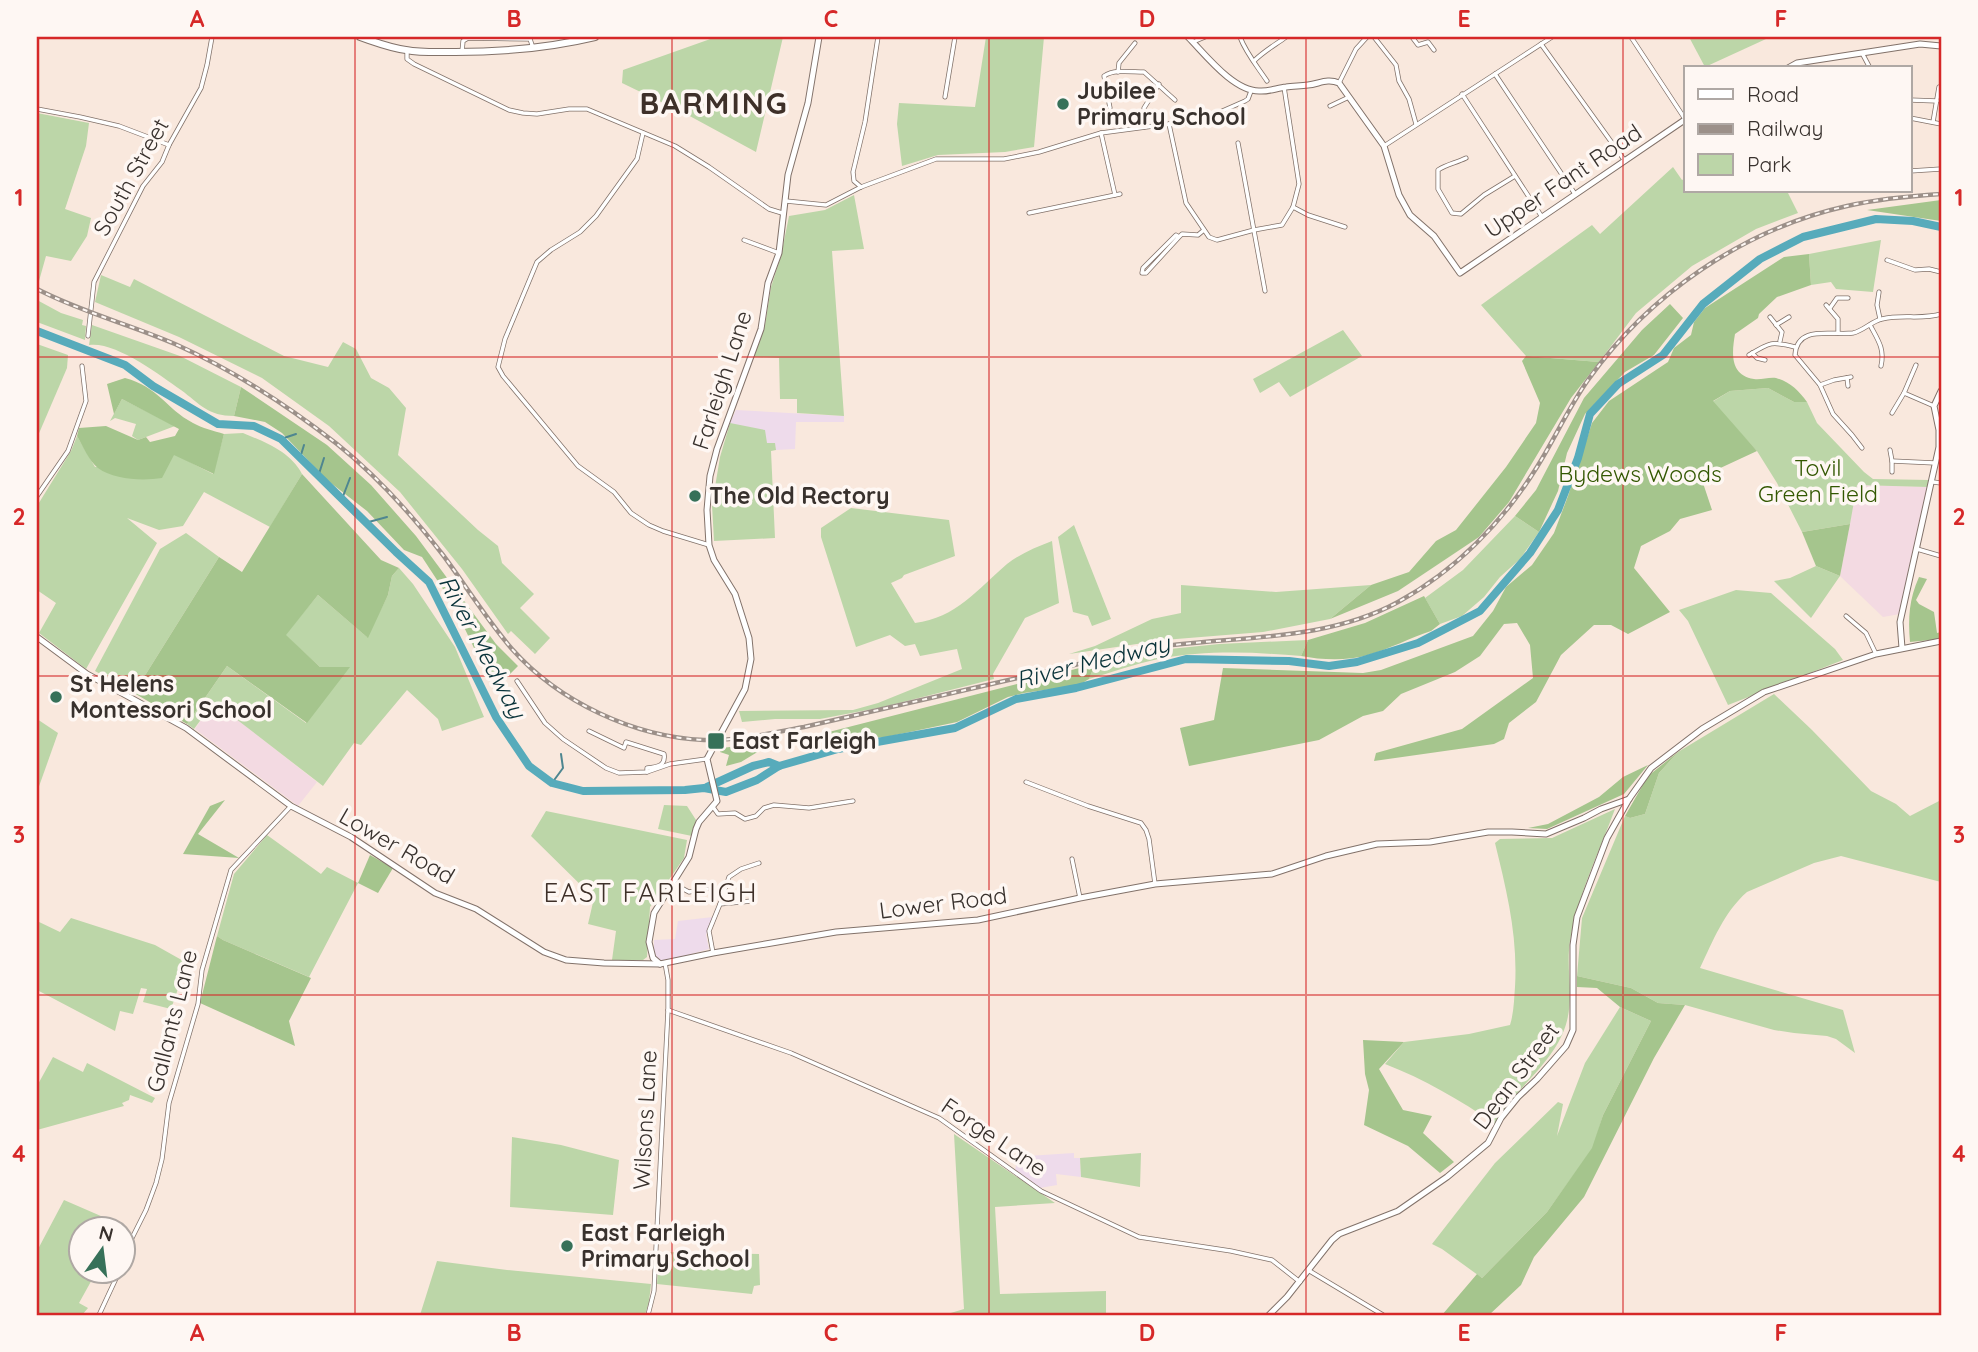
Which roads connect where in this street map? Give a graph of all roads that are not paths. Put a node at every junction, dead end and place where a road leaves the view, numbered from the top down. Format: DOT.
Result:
graph roads {
  1 [pos="212,37"];
  2 [pos="360,37"];
  3 [pos="595,37"];
  4 [pos="819,37"];
  5 [pos="878,37"];
  6 [pos="955,37"];
  7 [pos="1188,37"];
  8 [pos="1205,37"];
  9 [pos="1240,37"];
  10 [pos="1286,37"];
  11 [pos="1367,37"];
  12 [pos="1374,37"];
  13 [pos="1412,37"];
  14 [pos="1424,37"];
  15 [pos="1552,37"];
  16 [pos="1631,37"];
  17 [pos="1193,42"];
  18 [pos="1428,42"];
  19 [pos="1135,43"];
  20 [pos="1541,44"];
  21 [pos="1420,45"];
  22 [pos="1941,46"];
  23 [pos="533,48"];
  24 [pos="407,50"];
  25 [pos="1413,50"];
  26 [pos="1434,50"];
  27 [pos="462,52"];
  28 [pos="1862,53"];
  29 [pos="1254,61"];
  30 [pos="1792,66"];
  31 [pos="1869,66"];
  32 [pos="1118,72"];
  33 [pos="1495,73"];
  34 [pos="1267,81"];
  35 [pos="1339,83"];
  36 [pos="1159,84"];
  37 [pos="1284,87"];
  38 [pos="1939,87"];
  39 [pos="1251,91"];
  40 [pos="1462,94"];
  41 [pos="945,97"];
  42 [pos="1335,97"];
  43 [pos="1349,97"];
  44 [pos="1175,100"];
  45 [pos="1912,100"];
  46 [pos="1937,101"];
  47 [pos="1337,102"];
  48 [pos="1330,106"];
  49 [pos="1110,108"];
  50 [pos="37,109"];
  51 [pos="1684,116"];
  52 [pos="1912,118"];
  53 [pos="1684,120"];
  54 [pos="1933,122"];
  55 [pos="1169,124"];
  56 [pos="1416,124"];
  57 [pos="1941,124"];
  58 [pos="1144,127"];
  59 [pos="643,133"];
  60 [pos="1101,133"];
  61 [pos="1238,143"];
  62 [pos="169,145"];
  63 [pos="1384,146"];
  64 [pos="1466,158"];
  65 [pos="1625,161"];
  66 [pos="1941,169"];
  67 [pos="1912,171"];
  68 [pos="1515,176"];
  69 [pos="861,187"];
  70 [pos="1575,194"];
  71 [pos="784,200"];
  72 [pos="1293,207"];
  73 [pos="782,213"];
  74 [pos="1029,213"];
  75 [pos="1542,218"];
  76 [pos="1345,227"];
  77 [pos="1204,230"];
  78 [pos="1254,230"];
  79 [pos="1179,237"];
  80 [pos="744,240"];
  81 [pos="1162,248"];
  82 [pos="779,253"];
  83 [pos="1166,254"];
  84 [pos="1887,260"];
  85 [pos="1941,272"];
  86 [pos="1265,291"];
  87 [pos="1879,292"];
  88 [pos="1848,298"];
  89 [pos="1941,314"];
  90 [pos="1770,317"];
  91 [pos="1789,317"];
  92 [pos="1880,319"];
  93 [pos="1776,325"];
  94 [pos="1870,325"];
  95 [pos="1838,333"];
  96 [pos="88,336"];
  97 [pos="1780,341"];
  98 [pos="1795,347"];
  99 [pos="1765,360"];
  100 [pos="1916,365"];
  101 [pos="82,366"];
  102 [pos="1881,366"];
  103 [pos="1820,385"];
  104 [pos="1848,386"];
  105 [pos="1941,391"];
  106 [pos="1904,393"];
  107 [pos="1934,406"];
  108 [pos="1892,413"];
  109 [pos="1862,448"];
  110 [pos="1890,450"];
  111 [pos="1892,461"];
  112 [pos="1937,463"];
  113 [pos="1892,472"];
  114 [pos="1933,482"];
  115 [pos="1941,483"];
  116 [pos="37,496"];
  117 [pos="709,545"];
  118 [pos="1917,549"];
  119 [pos="1941,556"];
  120 [pos="1846,617"];
  121 [pos="37,637"];
  122 [pos="1941,641"];
  123 [pos="1902,648"];
  124 [pos="1876,654"];
  125 [pos="517,681"];
  126 [pos="589,731"];
  127 [pos="707,759"];
  128 [pos="647,772"];
  129 [pos="1026,782"];
  130 [pos="1629,799"];
  131 [pos="853,801"];
  132 [pos="291,806"];
  133 [pos="714,806"];
  134 [pos="1072,859"];
  135 [pos="760,863"];
  136 [pos="672,883"];
  137 [pos="1155,884"];
  138 [pos="708,889"];
  139 [pos="1080,898"];
  140 [pos="752,901"];
  141 [pos="743,903"];
  142 [pos="720,904"];
  143 [pos="744,910"];
  144 [pos="651,952"];
  145 [pos="713,953"];
  146 [pos="662,964"];
  147 [pos="643,965"];
  148 [pos="668,1010"];
  149 [pos="136,1230"];
  150 [pos="1308,1270"];
  151 [pos="1300,1282"];
  152 [pos="113,1286"];
  153 [pos="99,1315"];
  154 [pos="648,1315"];
  155 [pos="1269,1315"];
  156 [pos="1383,1315"];
  1 -- 62 [label="street, South Street"];
  2 -- 24 [label="main road"];
  3 -- 23 [label="main road"];
  4 -- 71 [label="street, Farleigh Lane"];
  5 -- 69 [label="street"];
  6 -- 41 [label="street"];
  7 -- 17 [label="street"];
  8 -- 17 [label="street"];
  9 -- 29 [label="street"];
  10 -- 29 [label="street"];
  11 -- 35 [label="street"];
  12 -- 56 [label="street"];
  13 -- 21 [label="street"];
  14 -- 18 [label="street"];
  15 -- 20 [label="street"];
  16 -- 51 [label="street"];
  17 -- 39 [label="street"];
  18 -- 21 [label="street"];
  18 -- 26 [label="street"];
  19 -- 32 [label="street"];
  20 -- 33 [label="street"];
  20 -- 65 [label="street"];
  21 -- 25 [label="street"];
  22 -- 28 [label="street"];
  23 -- 27 [label="main road"];
  23 -- 27 [label="street"];
  24 -- 27 [label="main road"];
  24 -- 59 [label="street"];
  28 -- 30 [label="street"];
  28 -- 31 [label="street"];
  29 -- 34 [label="street"];
  32 -- 36 [label="street"];
  32 -- 49 [label="street"];
  33 -- 40 [label="street"];
  33 -- 70 [label="street"];
  35 -- 37 [label="street"];
  35 -- 43 [label="street"];
  36 -- 44 [label="street"];
  36 -- 58 [label="street"];
  37 -- 39 [label="street"];
  37 -- 72 [label="street"];
  38 -- 46 [label="street"];
  39 -- 55 [label="street"];
  40 -- 56 [label="street"];
  40 -- 68 [label="street"];
  42 -- 47 [label="street"];
  43 -- 47 [label="street"];
  43 -- 63 [label="street"];
  45 -- 46 [label="street"];
  46 -- 54 [label="street"];
  47 -- 48 [label="street"];
  50 -- 62 [label="street"];
  52 -- 54 [label="street"];
  53 -- 65 [label="street, Upper Fant Road"];
  54 -- 57 [label="street"];
  55 -- 58 [label="street"];
  55 -- 77 [label="street"];
  56 -- 63 [label="street"];
  58 -- 60 [label="street"];
  59 -- 73 [label="street"];
  59 -- 117 [label="street"];
  60 -- 69 [label="street"];
  60 -- 74 [label="street"];
  61 -- 78 [label="street"];
  62 -- 96 [label="street, South Street"];
  63 -- 75 [label="street, Upper Fant Road"];
  64 -- 68 [label="street"];
  65 -- 70 [label="street, Upper Fant Road"];
  66 -- 67 [label="street"];
  68 -- 75 [label="street"];
  69 -- 71 [label="street"];
  70 -- 75 [label="street, Upper Fant Road"];
  71 -- 73 [label="street, Farleigh Lane"];
  72 -- 76 [label="street"];
  72 -- 78 [label="street"];
  73 -- 82 [label="street, Farleigh Lane"];
  77 -- 78 [label="street"];
  77 -- 79 [label="street"];
  78 -- 86 [label="street"];
  79 -- 81 [label="street"];
  79 -- 83 [label="street"];
  80 -- 82 [label="street"];
  81 -- 83 [label="street"];
  81 -- 83 [label="street"];
  82 -- 117 [label="street, Farleigh Lane"];
  84 -- 85 [label="street"];
  87 -- 92 [label="street"];
  88 -- 95 [label="street"];
  89 -- 92 [label="street"];
  90 -- 93 [label="street"];
  91 -- 93 [label="street"];
  92 -- 94 [label="street"];
  93 -- 97 [label="street"];
  94 -- 95 [label="street"];
  94 -- 102 [label="street"];
  95 -- 98 [label="street"];
  97 -- 98 [label="street"];
  97 -- 99 [label="street"];
  98 -- 103 [label="street"];
  100 -- 106 [label="street"];
  101 -- 116 [label="street"];
  103 -- 104 [label="street"];
  103 -- 109 [label="street"];
  105 -- 107 [label="street"];
  106 -- 107 [label="street"];
  106 -- 108 [label="street"];
  107 -- 112 [label="street"];
  110 -- 111 [label="street"];
  111 -- 112 [label="street"];
  111 -- 113 [label="street"];
  112 -- 114 [label="street"];
  114 -- 115 [label="street"];
  114 -- 118 [label="street"];
  117 -- 127 [label="street, Farleigh Lane"];
  118 -- 119 [label="street"];
  118 -- 123 [label="street"];
  120 -- 124 [label="street"];
  121 -- 132 [label="street, Lower Road"];
  122 -- 123 [label="street, Dean Street"];
  123 -- 124 [label="street, Dean Street"];
  124 -- 130 [label="street, Dean Street"];
  125 -- 128 [label="street"];
  126 -- 128 [label="street"];
  127 -- 128 [label="street"];
  127 -- 133 [label="street"];
  129 -- 137 [label="street"];
  130 -- 137 [label="street, Lower Road"];
  130 -- 150 [label="street, Dean Street"];
  131 -- 133 [label="street"];
  132 -- 147 [label="street, Lower Road"];
  132 -- 149 [label="street, Gallants Lane"];
  133 -- 136 [label="street"];
  134 -- 139 [label="street"];
  135 -- 142 [label="street"];
  136 -- 138 [label="street"];
  136 -- 144 [label="street"];
  137 -- 139 [label="street, Lower Road"];
  139 -- 145 [label="street, Lower Road"];
  140 -- 141 [label="street"];
  141 -- 142 [label="street"];
  141 -- 143 [label="street"];
  142 -- 145 [label="street"];
  144 -- 146 [label="street"];
  144 -- 147 [label="street"];
  145 -- 146 [label="street, Lower Road"];
  146 -- 147 [label="street, Lower Road"];
  146 -- 148 [label="street, Wilsons Lane"];
  148 -- 151 [label="street, Forge Lane"];
  148 -- 154 [label="street, Wilsons Lane"];
  150 -- 151 [label="street, Dean Street"];
  150 -- 156 [label="street"];
  151 -- 155 [label="street, Dean Street"];
  152 -- 153 [label="street"];
}
